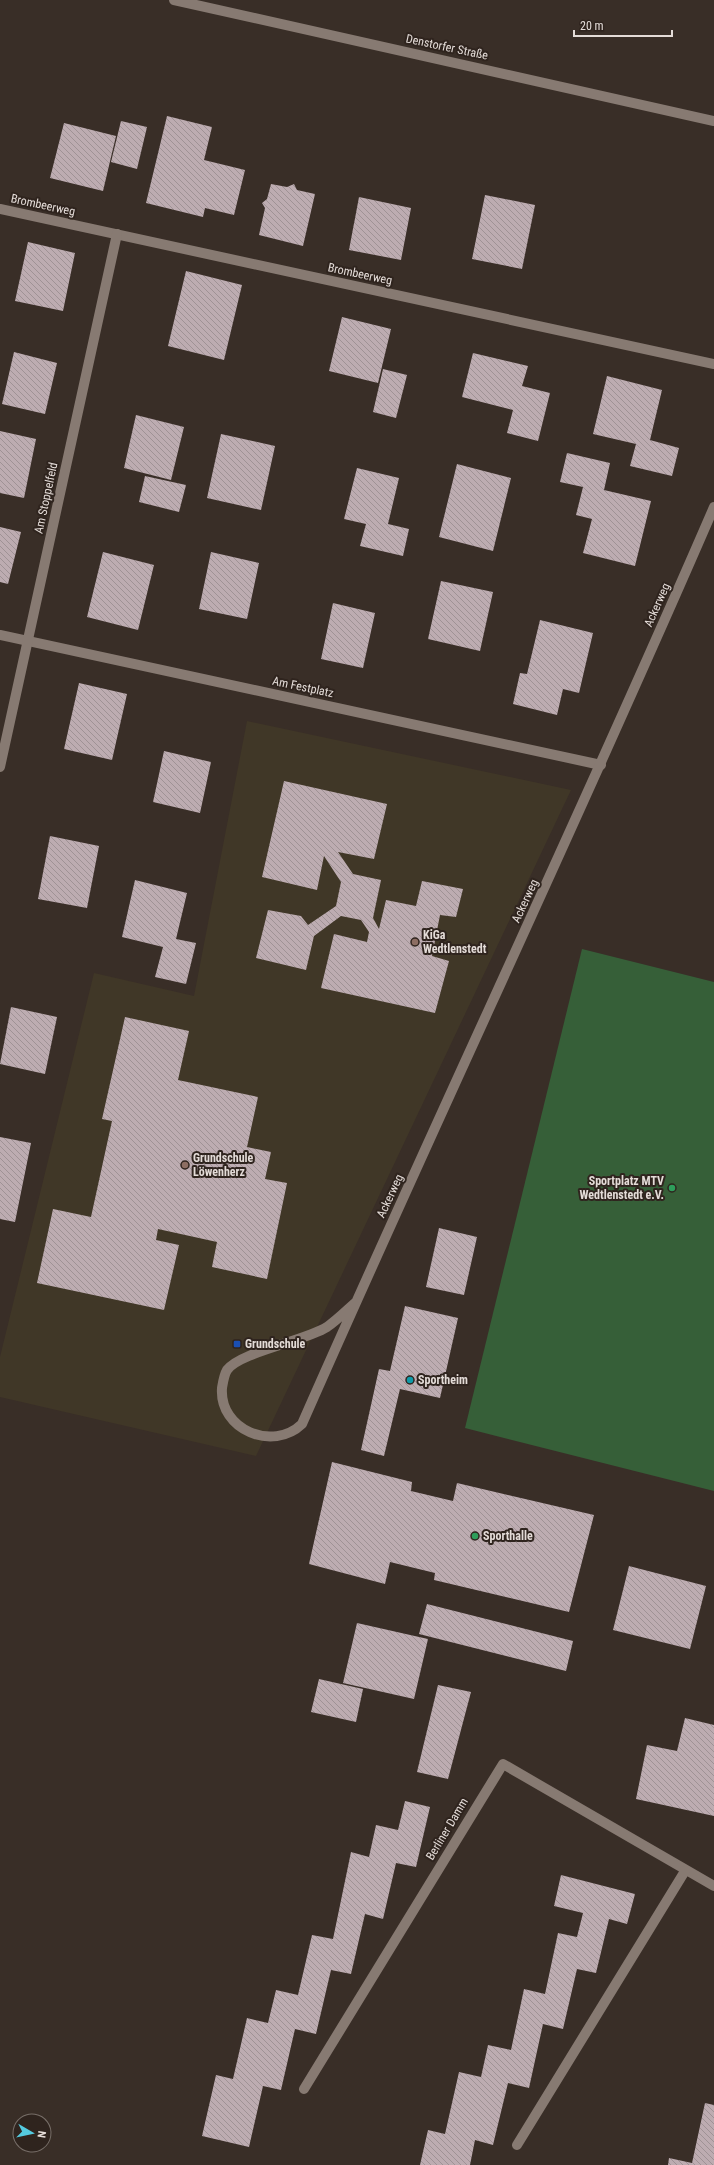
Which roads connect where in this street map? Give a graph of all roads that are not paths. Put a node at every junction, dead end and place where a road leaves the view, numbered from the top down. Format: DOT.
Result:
graph roads {
  1 [pos="174,0"];
  2 [pos="714,121"];
  3 [pos="0,209"];
  4 [pos="117,234"];
  5 [pos="714,364"];
  6 [pos="714,507"];
  7 [pos="0,635"];
  8 [pos="28,641"];
  9 [pos="601,765"];
  10 [pos="0,767"];
  11 [pos="355,1303"];
  12 [pos="685,1871"];
  13 [pos="714,1886"];
  14 [pos="304,2089"];
  15 [pos="517,2145"];
  1 -- 2 [label="street, Denstorfer Straße"];
  3 -- 4 [label="street, Brombeerweg"];
  4 -- 5 [label="street, Brombeerweg"];
  4 -- 8 [label="street, Am Stoppelfeld"];
  6 -- 9 [label="street, Ackerweg"];
  7 -- 8 [label="street, Am Festplatz"];
  8 -- 9 [label="street, Am Festplatz"];
  8 -- 10 [label="street, Am Stoppelfeld"];
  9 -- 11 [label="street, Ackerweg"];
  11 -- 11 [label="street, Ackerweg"];
  12 -- 13 [label="street, Berliner Damm"];
  12 -- 14 [label="street, Berliner Damm"];
  12 -- 15 [label="street"];
}
